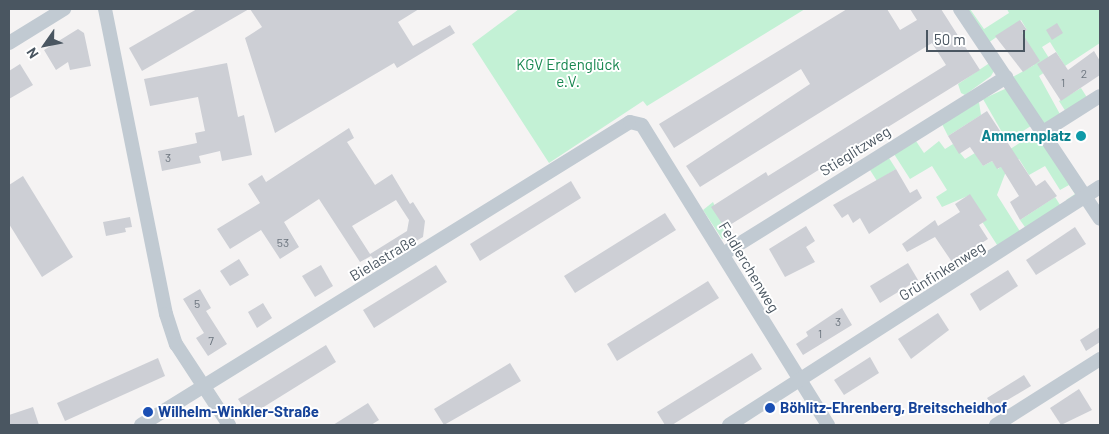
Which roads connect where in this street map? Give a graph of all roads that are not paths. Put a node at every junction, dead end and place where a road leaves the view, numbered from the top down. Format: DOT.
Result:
graph roads {
  1 [pos="64,9"];
  2 [pos="105,9"];
  3 [pos="960,9"];
  4 [pos="9,43"];
  5 [pos="1006,77"];
  6 [pos="1100,96"];
  7 [pos="642,126"];
  8 [pos="1043,132"];
  9 [pos="1100,187"];
  10 [pos="1087,198"];
  11 [pos="1100,219"];
  12 [pos="722,254"];
  13 [pos="1100,358"];
  14 [pos="800,381"];
  15 [pos="204,386"];
  16 [pos="141,425"];
  17 [pos="229,425"];
  18 [pos="729,425"];
  19 [pos="828,425"];
  20 [pos="996,425"];
  1 -- 4 [label="street"];
  2 -- 15 [label="street"];
  3 -- 5 [label="street"];
  5 -- 8 [label="street"];
  5 -- 12 [label="street, Stieglitzweg"];
  6 -- 8 [label="street"];
  7 -- 12 [label="street, Feldlerchenweg"];
  7 -- 15 [label="street, Bielastraße"];
  8 -- 10 [label="street"];
  9 -- 10 [label="street, Grünfinkenweg"];
  10 -- 11 [label="street"];
  10 -- 14 [label="street, Grünfinkenweg"];
  12 -- 14 [label="street, Feldlerchenweg"];
  13 -- 20 [label="street"];
  14 -- 18 [label="street, Grünfinkenweg"];
  14 -- 19 [label="street, Feldlerchenweg"];
  15 -- 16 [label="street, Bielastraße"];
  15 -- 17 [label="street"];
}
